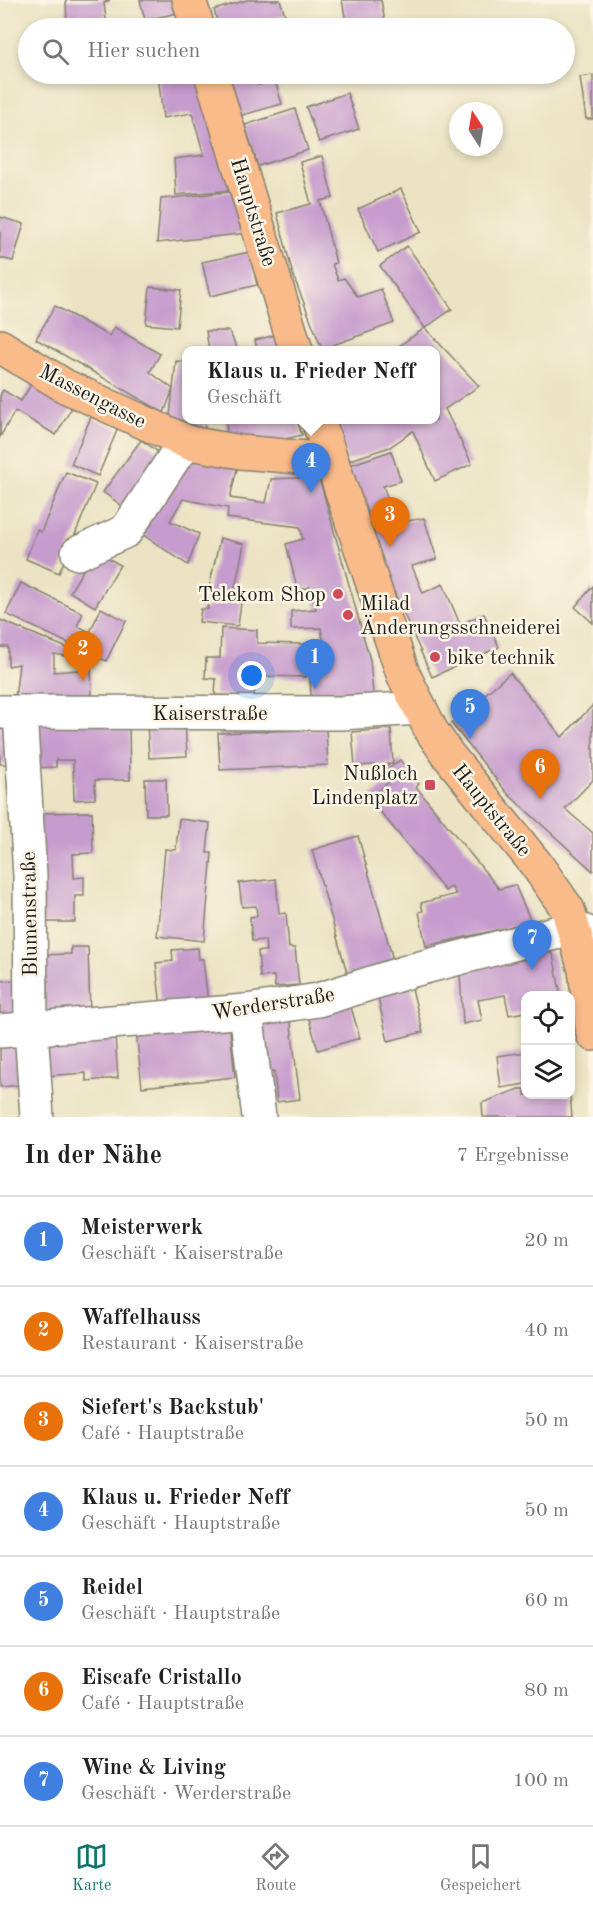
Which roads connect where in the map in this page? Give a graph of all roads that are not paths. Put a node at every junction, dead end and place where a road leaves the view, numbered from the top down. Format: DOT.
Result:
graph roads {
  1 [pos="189,0"];
  2 [pos="195,18"];
  3 [pos="214,84"];
  4 [pos="0,346"];
  5 [pos="294,346"];
  6 [pos="319,424"];
  7 [pos="189,443"];
  8 [pos="330,460"];
  9 [pos="78,553"];
  10 [pos="420,708"];
  11 [pos="10,712"];
  12 [pos="584,932"];
  13 [pos="246,1011"];
  14 [pos="15,1030"];
  15 [pos="593,1034"];
  16 [pos="37,1117"];
  17 [pos="259,1117"];
  1 -- 2 [label="main road"];
  3 -- 5 [label="main road, Hauptstraße"];
  4 -- 7 [label="main road, Massengasse"];
  6 -- 8 [label="main road, Hauptstraße"];
  7 -- 8 [label="main road, Massengasse"];
  7 -- 9 [label="street"];
  8 -- 10 [label="main road, Hauptstraße"];
  10 -- 11 [label="street, Kaiserstraße"];
  10 -- 12 [label="main road, Hauptstraße"];
  11 -- 14 [label="street, Blumenstraße"];
  12 -- 13 [label="street, Werderstraße"];
  12 -- 15 [label="main road, Hauptstraße"];
  13 -- 14 [label="street, Werderstraße"];
  13 -- 17 [label="street"];
  14 -- 16 [label="street, Blumenstraße"];
}
